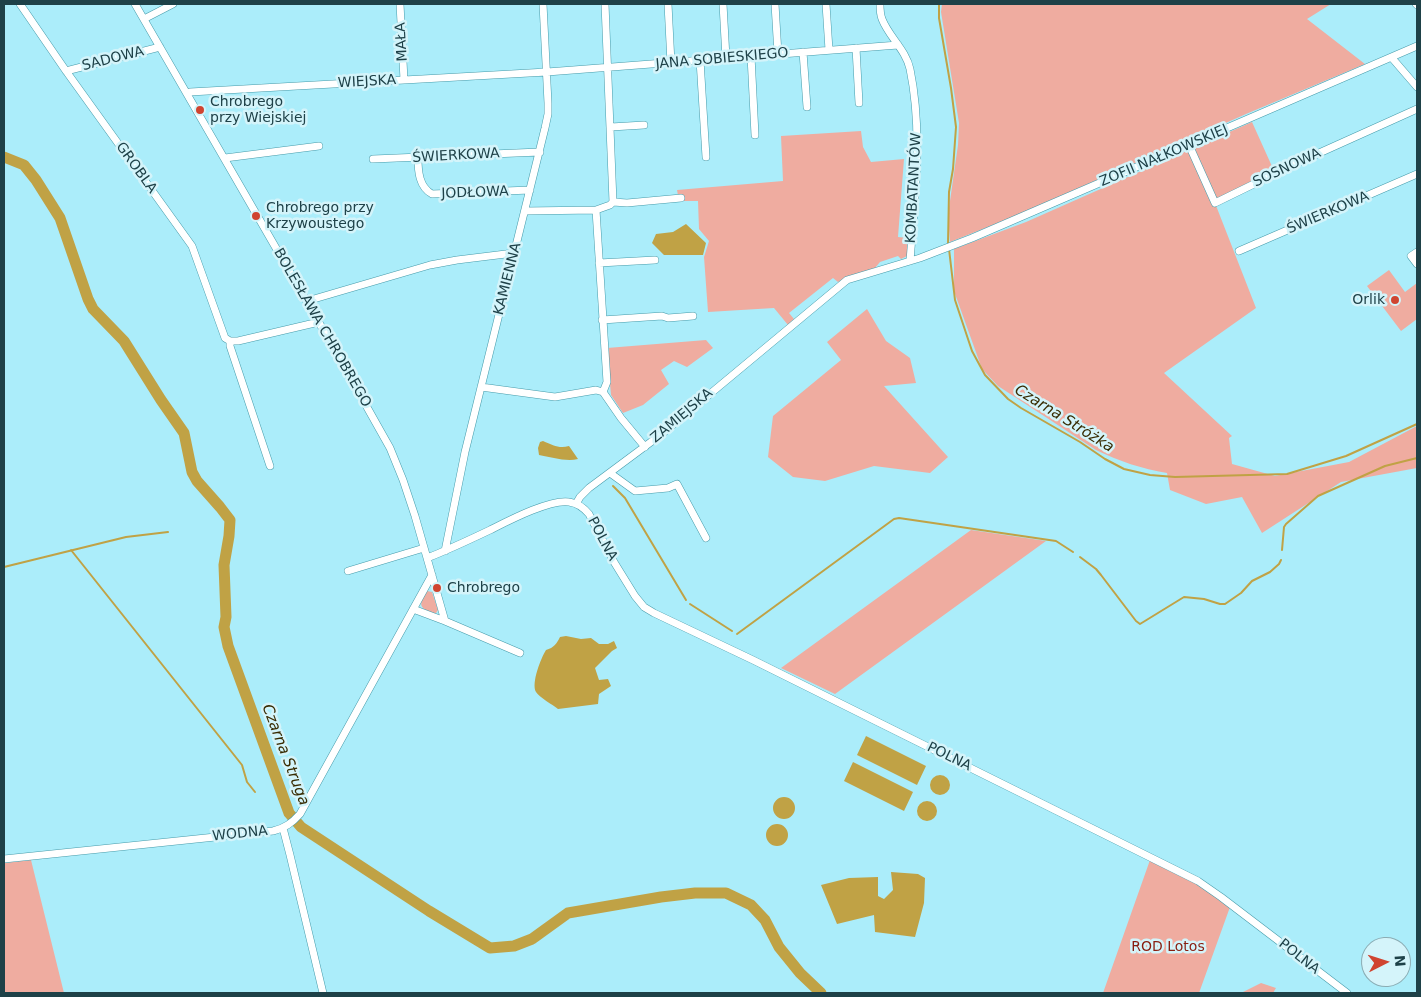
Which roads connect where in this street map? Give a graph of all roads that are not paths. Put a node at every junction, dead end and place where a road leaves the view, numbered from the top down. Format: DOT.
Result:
graph roads {
  1 [pos="20,4"];
  2 [pos="135,4"];
  3 [pos="173,4"];
  4 [pos="400,4"];
  5 [pos="543,4"];
  6 [pos="605,4"];
  7 [pos="668,4"];
  8 [pos="723,4"];
  9 [pos="775,4"];
  10 [pos="826,4"];
  11 [pos="880,4"];
  12 [pos="144,19"];
  13 [pos="898,45"];
  14 [pos="1417,46"];
  15 [pos="160,47"];
  16 [pos="856,48"];
  17 [pos="829,50"];
  18 [pos="803,52"];
  19 [pos="778,54"];
  20 [pos="751,56"];
  21 [pos="726,58"];
  22 [pos="1392,58"];
  23 [pos="700,60"];
  24 [pos="671,63"];
  25 [pos="608,68"];
  26 [pos="66,71"];
  27 [pos="547,72"];
  28 [pos="404,80"];
  29 [pos="1417,87"];
  30 [pos="187,93"];
  31 [pos="859,103"];
  32 [pos="807,107"];
  33 [pos="1417,109"];
  34 [pos="644,125"];
  35 [pos="611,127"];
  36 [pos="755,135"];
  37 [pos="1189,145"];
  38 [pos="319,146"];
  39 [pos="540,152"];
  40 [pos="706,157"];
  41 [pos="225,158"];
  42 [pos="418,158"];
  43 [pos="373,159"];
  44 [pos="1417,174"];
  45 [pos="530,190"];
  46 [pos="680,198"];
  47 [pos="613,202"];
  48 [pos="596,210"];
  49 [pos="525,211"];
  50 [pos="1239,251"];
  51 [pos="1417,252"];
  52 [pos="514,254"];
  53 [pos="655,260"];
  54 [pos="910,261"];
  55 [pos="599,263"];
  56 [pos="1417,264"];
  57 [pos="307,301"];
  58 [pos="693,316"];
  59 [pos="602,320"];
  60 [pos="319,322"];
  61 [pos="230,341"];
  62 [pos="481,387"];
  63 [pos="603,392"];
  64 [pos="645,447"];
  65 [pos="270,466"];
  66 [pos="610,473"];
  67 [pos="576,504"];
  68 [pos="706,538"];
  69 [pos="424,548"];
  70 [pos="445,551"];
  71 [pos="427,558"];
  72 [pos="348,570"];
  73 [pos="432,575"];
  74 [pos="413,609"];
  75 [pos="445,621"];
  76 [pos="520,653"];
  77 [pos="283,828"];
  78 [pos="4,859"];
  79 [pos="323,993"];
  80 [pos="1347,993"];
  1 -- 26 [label="street, GROBLA"];
  2 -- 12 [label="street, BOLESŁAWA CHROBREGO"];
  3 -- 12 [label="street"];
  4 -- 28 [label="street, MAŁA"];
  5 -- 27 [label="street, KAMIENNA"];
  6 -- 25 [label="street"];
  7 -- 24 [label="street"];
  8 -- 21 [label="street"];
  9 -- 19 [label="street"];
  10 -- 17 [label="street"];
  11 -- 13 [label="street, KOMBATANTÓW"];
  12 -- 15 [label="street, BOLESŁAWA CHROBREGO"];
  13 -- 16 [label="street, JANA SOBIESKIEGO"];
  13 -- 54 [label="street, KOMBATANTÓW"];
  14 -- 22 [label="street, ZOFII NAŁKOWSKIEJ"];
  15 -- 26 [label="street, SADOWA"];
  15 -- 30 [label="street, BOLESŁAWA CHROBREGO"];
  16 -- 17 [label="street, JANA SOBIESKIEGO"];
  16 -- 31 [label="street"];
  17 -- 18 [label="street, JANA SOBIESKIEGO"];
  18 -- 19 [label="street, JANA SOBIESKIEGO"];
  18 -- 32 [label="street"];
  19 -- 20 [label="street, JANA SOBIESKIEGO"];
  20 -- 21 [label="street, JANA SOBIESKIEGO"];
  20 -- 36 [label="street"];
  21 -- 23 [label="street, JANA SOBIESKIEGO"];
  22 -- 29 [label="street"];
  22 -- 37 [label="street, ZOFII NAŁKOWSKIEJ"];
  23 -- 24 [label="street, JANA SOBIESKIEGO"];
  23 -- 40 [label="street"];
  24 -- 25 [label="street, JANA SOBIESKIEGO"];
  25 -- 27 [label="street, JANA SOBIESKIEGO"];
  25 -- 35 [label="street"];
  26 -- 61 [label="street, GROBLA"];
  27 -- 28 [label="street, WIEJSKA"];
  27 -- 39 [label="street, KAMIENNA"];
  28 -- 30 [label="street, WIEJSKA"];
  30 -- 41 [label="street, BOLESŁAWA CHROBREGO"];
  33 -- 37 [label="street, SOSNOWA"];
  34 -- 35 [label="street"];
  35 -- 47 [label="street"];
  37 -- 54 [label="street, ZOFII NAŁKOWSKIEJ"];
  38 -- 41 [label="street"];
  39 -- 42 [label="street, ŚWIERKOWA"];
  39 -- 45 [label="street, KAMIENNA"];
  41 -- 57 [label="street, BOLESŁAWA CHROBREGO"];
  42 -- 43 [label="street, ŚWIERKOWA"];
  42 -- 45 [label="street, JODŁOWA"];
  44 -- 50 [label="street, ŚWIERKOWA"];
  45 -- 49 [label="street, KAMIENNA"];
  46 -- 47 [label="street"];
  47 -- 48 [label="street"];
  48 -- 49 [label="street"];
  48 -- 55 [label="street"];
  49 -- 52 [label="street, KAMIENNA"];
  51 -- 56 [label="street"];
  52 -- 57 [label="street"];
  52 -- 62 [label="street, KAMIENNA"];
  53 -- 55 [label="street"];
  54 -- 64 [label="street, ZAMIEJSKA"];
  55 -- 59 [label="street"];
  57 -- 60 [label="street, BOLESŁAWA CHROBREGO"];
  58 -- 59 [label="street"];
  59 -- 63 [label="street"];
  60 -- 61 [label="street"];
  60 -- 69 [label="street, BOLESŁAWA CHROBREGO"];
  61 -- 65 [label="street, GROBLA"];
  62 -- 63 [label="street"];
  62 -- 70 [label="street, KAMIENNA"];
  63 -- 64 [label="street"];
  64 -- 66 [label="street, ZAMIEJSKA"];
  66 -- 67 [label="street, ZAMIEJSKA"];
  66 -- 68 [label="street"];
  67 -- 70 [label="street"];
  67 -- 80 [label="street, POLNA"];
  69 -- 71 [label="street, BOLESŁAWA CHROBREGO"];
  69 -- 72 [label="street"];
  70 -- 71 [label="street"];
  71 -- 73 [label="street"];
  73 -- 74 [label="street, WODNA"];
  73 -- 75 [label="street"];
  74 -- 75 [label="street"];
  74 -- 77 [label="street, WODNA"];
  75 -- 76 [label="street"];
  77 -- 78 [label="street, WODNA"];
  77 -- 79 [label="street"];
}
